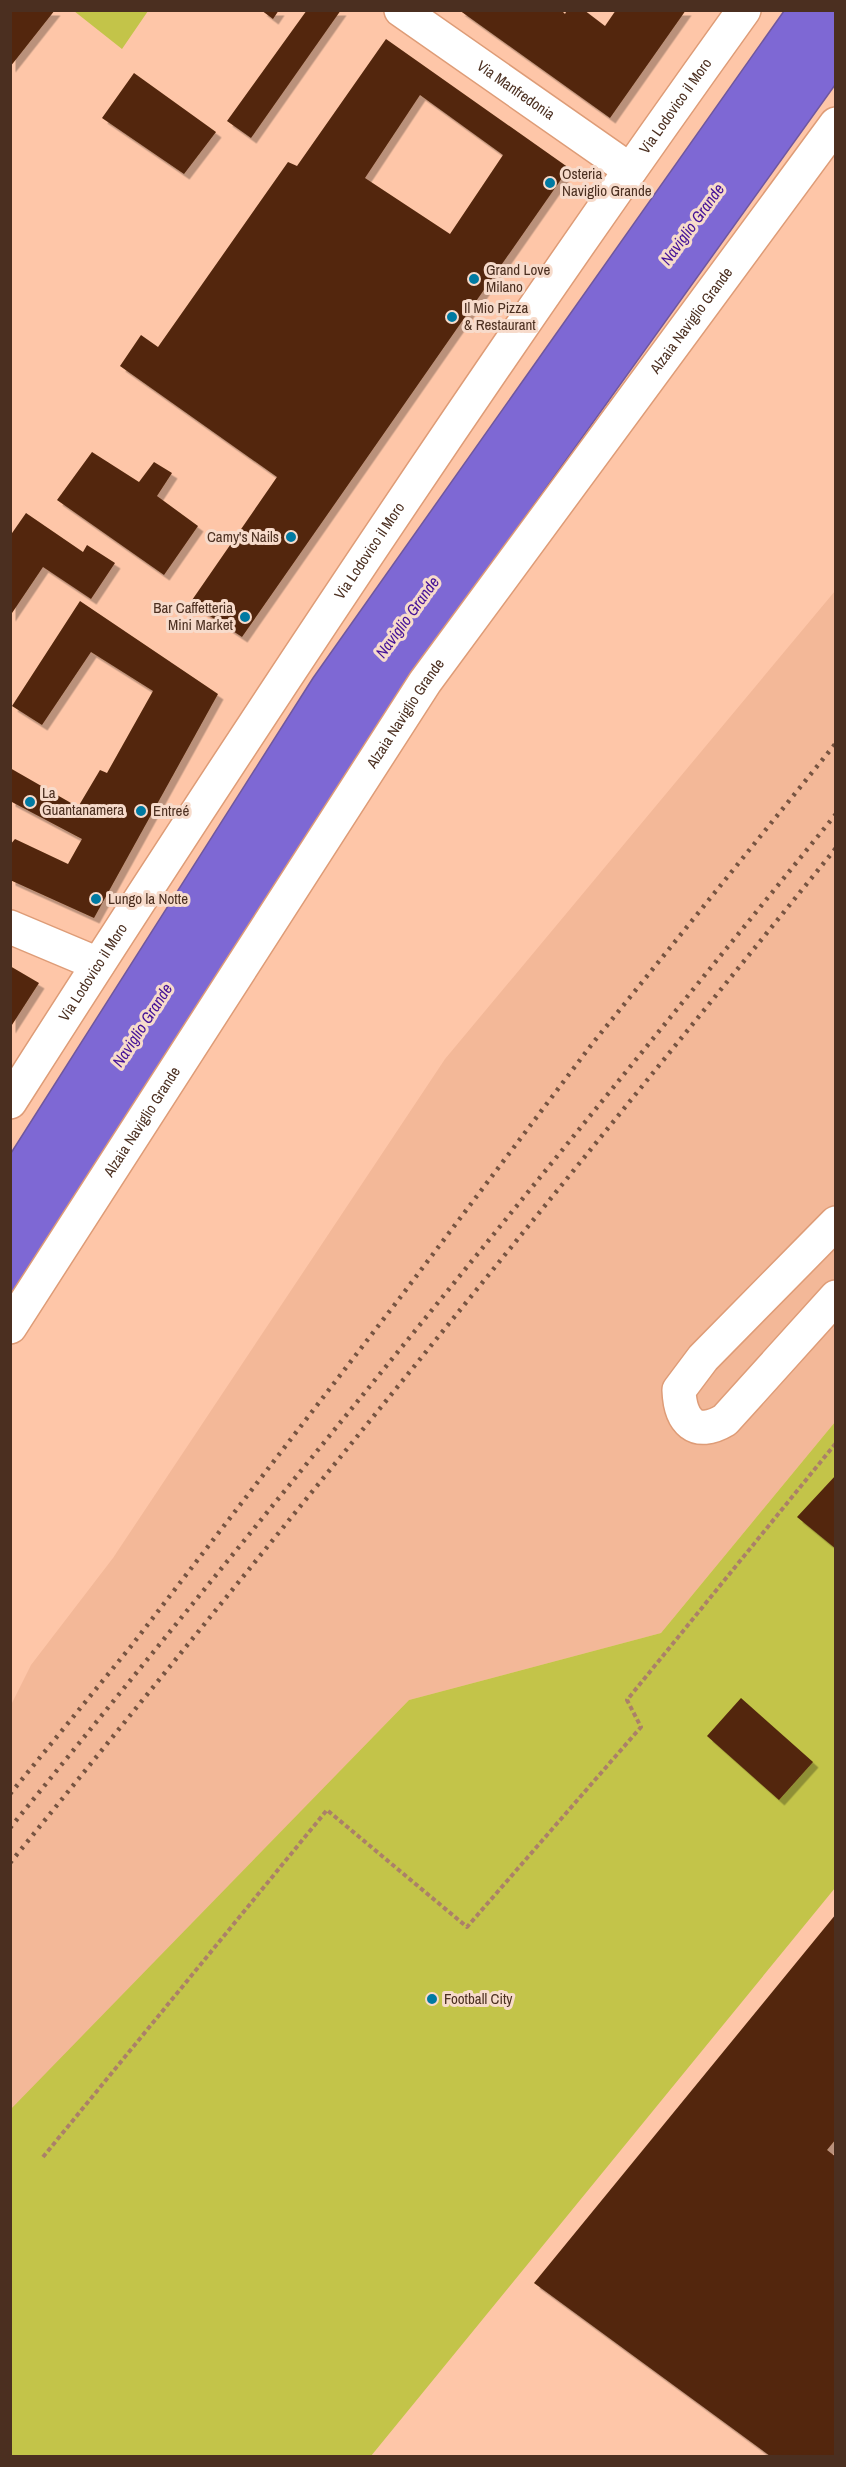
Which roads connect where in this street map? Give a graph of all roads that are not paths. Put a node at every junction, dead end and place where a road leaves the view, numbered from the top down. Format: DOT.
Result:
graph roads {
  1 [pos="401,10"];
  2 [pos="744,10"];
  3 [pos="836,124"];
  4 [pos="630,170"];
  5 [pos="10,927"];
  6 [pos="98,964"];
  7 [pos="10,1102"];
  8 [pos="836,1223"];
  9 [pos="836,1297"];
  10 [pos="10,1326"];
  1 -- 4 [label="street, Via Manfredonia"];
  2 -- 4 [label="street, Via Lodovico il Moro"];
  3 -- 10 [label="street, Alzaia Naviglio Grande"];
  4 -- 6 [label="street, Via Lodovico il Moro"];
  5 -- 6 [label="street"];
  6 -- 7 [label="street, Via Lodovico il Moro"];
  8 -- 9 [label="street"];
}
